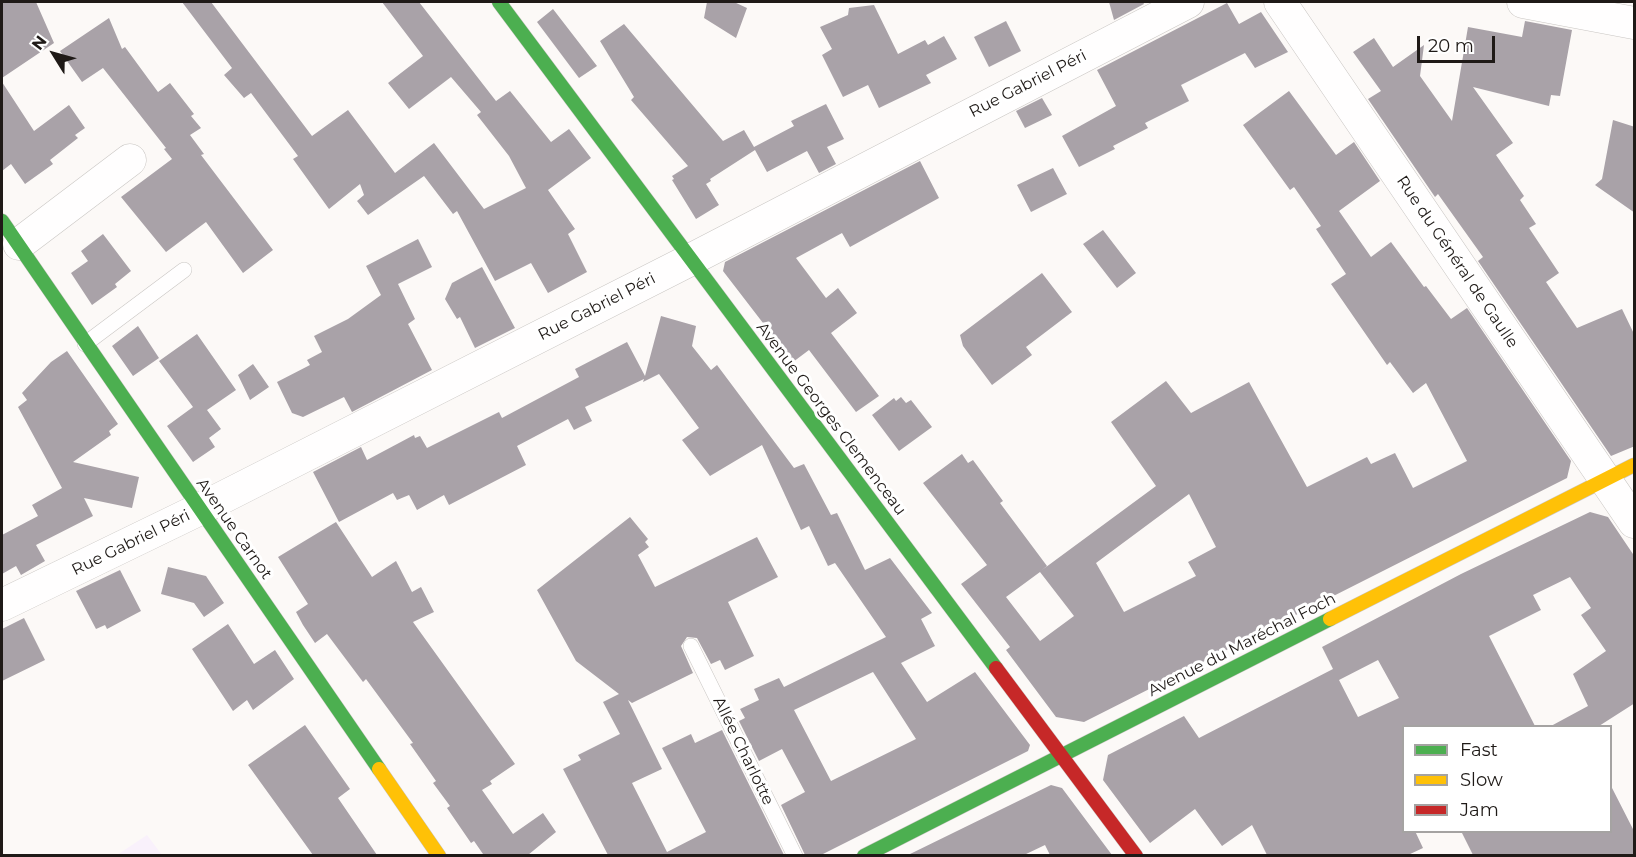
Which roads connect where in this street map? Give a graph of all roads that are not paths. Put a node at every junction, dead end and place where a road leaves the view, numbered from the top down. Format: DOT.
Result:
graph roads {
  1 [pos="499,2"];
  2 [pos="1188,2"];
  3 [pos="1280,2"];
  4 [pos="1523,2"];
  5 [pos="1635,23"];
  6 [pos="130,160"];
  7 [pos="10,232"];
  8 [pos="692,259"];
  9 [pos="184,270"];
  10 [pos="85,344"];
  11 [pos="1635,465"];
  12 [pos="1606,479"];
  13 [pos="200,509"];
  14 [pos="1635,522"];
  15 [pos="2,605"];
  16 [pos="691,646"];
  17 [pos="1060,756"];
  18 [pos="439,855"];
  19 [pos="795,855"];
  20 [pos="864,855"];
  21 [pos="1136,855"];
  1 -- 8 [label="street, Avenue Georges Clemenceau"];
  2 -- 8 [label="street, Rue Gabriel Péri"];
  3 -- 12 [label="street, Rue du Général de Gaulle"];
  4 -- 5 [label="street"];
  6 -- 7 [label="street"];
  7 -- 10 [label="street, Avenue Carnot"];
  8 -- 13 [label="street, Rue Gabriel Péri"];
  8 -- 17 [label="street, Avenue Georges Clemenceau"];
  9 -- 10 [label="lane"];
  10 -- 13 [label="street, Avenue Carnot"];
  11 -- 12 [label="street, Avenue du Maréchal Foch"];
  12 -- 14 [label="street, Rue du Général de Gaulle"];
  12 -- 17 [label="street, Avenue du Maréchal Foch"];
  13 -- 15 [label="street, Rue Gabriel Péri"];
  13 -- 18 [label="street, Avenue Carnot"];
  16 -- 19 [label="lane, Allée Charlotte"];
  17 -- 20 [label="street, Avenue du Maréchal Foch"];
  17 -- 21 [label="street, Avenue Georges Clemenceau"];
}
